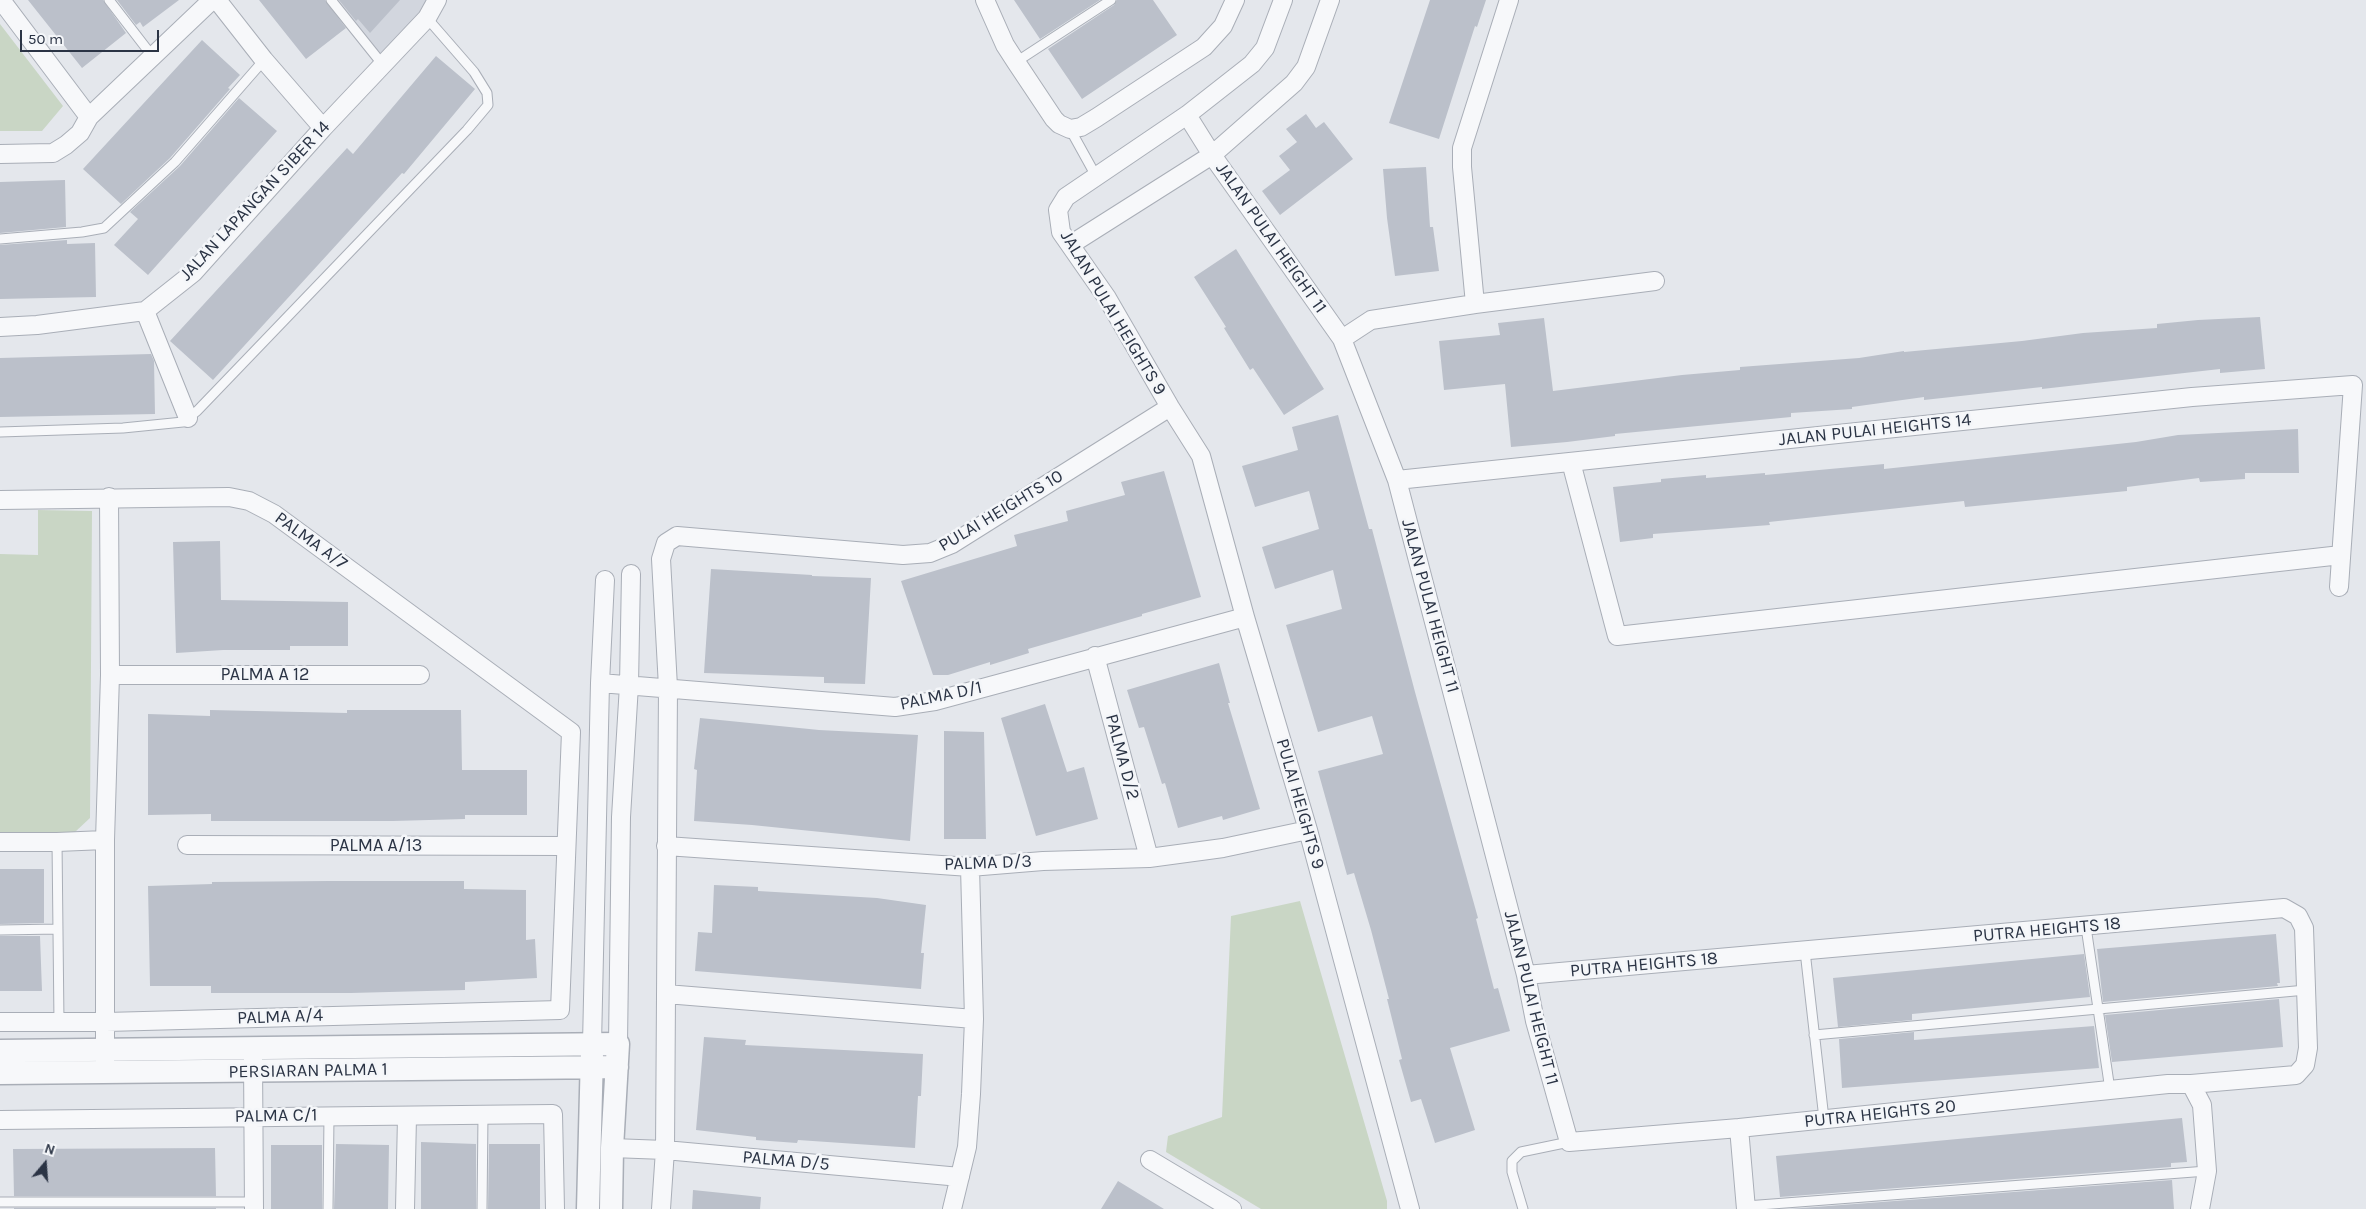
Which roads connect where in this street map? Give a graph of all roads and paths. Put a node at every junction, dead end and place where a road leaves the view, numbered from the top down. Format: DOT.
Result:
graph roads {
  1 [pos="1,0"];
  2 [pos="109,0"];
  3 [pos="212,0"];
  4 [pos="217,0"];
  5 [pos="331,0"];
  6 [pos="437,0"];
  7 [pos="985,0"];
  8 [pos="1111,0"];
  9 [pos="1235,0"];
  10 [pos="1283,0"];
  11 [pos="1330,0"];
  12 [pos="1509,0"];
  13 [pos="427,18"];
  14 [pos="153,57"];
  15 [pos="264,60"];
  16 [pos="1016,62"];
  17 [pos="383,65"];
  18 [pos="1187,115"];
  19 [pos="88,117"];
  20 [pos="323,128"];
  21 [pos="1070,129"];
  22 [pos="0,154"];
  23 [pos="1212,155"];
  24 [pos="1096,176"];
  25 [pos="0,238"];
  26 [pos="1070,245"];
  27 [pos="1655,281"];
  28 [pos="1475,304"];
  29 [pos="145,311"];
  30 [pos="0,327"];
  31 [pos="1342,339"];
  32 [pos="1170,408"];
  33 [pos="188,418"];
  34 [pos="0,432"];
  35 [pos="1571,462"];
  36 [pos="1397,480"];
  37 [pos="109,497"];
  38 [pos="0,500"];
  39 [pos="2341,555"];
  40 [pos="631,574"];
  41 [pos="605,580"];
  42 [pos="2340,587"];
  43 [pos="1244,617"];
  44 [pos="1095,656"];
  45 [pos="110,675"];
  46 [pos="420,675"];
  47 [pos="600,683"];
  48 [pos="629,685"];
  49 [pos="668,687"];
  50 [pos="1308,830"];
  51 [pos="105,840"];
  52 [pos="0,842"];
  53 [pos="57,842"];
  54 [pos="187,845"];
  55 [pos="566,846"];
  56 [pos="666,846"];
  57 [pos="1148,858"];
  58 [pos="970,867"];
  59 [pos="2086,927"];
  60 [pos="58,929"];
  61 [pos="0,930"];
  62 [pos="1804,951"];
  63 [pos="1526,975"];
  64 [pos="2306,990"];
  65 [pos="666,994"];
  66 [pos="2097,1010"];
  67 [pos="974,1019"];
  68 [pos="0,1022"];
  69 [pos="59,1022"];
  70 [pos="106,1022"];
  71 [pos="1814,1035"];
  72 [pos="592,1044"];
  73 [pos="618,1044"];
  74 [pos="253,1047"];
  75 [pos="106,1049"];
  76 [pos="0,1051"];
  77 [pos="592,1067"];
  78 [pos="617,1067"];
  79 [pos="104,1071"];
  80 [pos="252,1072"];
  81 [pos="0,1073"];
  82 [pos="2191,1084"];
  83 [pos="2110,1090"];
  84 [pos="483,1115"];
  85 [pos="329,1116"];
  86 [pos="253,1117"];
  87 [pos="408,1117"];
  88 [pos="1824,1119"];
  89 [pos="0,1120"];
  90 [pos="1739,1128"];
  91 [pos="1569,1142"];
  92 [pos="612,1148"];
  93 [pos="665,1150"];
  94 [pos="1150,1160"];
  95 [pos="2207,1171"];
  96 [pos="960,1177"];
  97 [pos="0,1202"];
  98 [pos="254,1205"];
  99 [pos="1746,1207"];
  100 [pos="328,1209"];
  101 [pos="405,1209"];
  102 [pos="482,1209"];
  103 [pos="555,1209"];
  104 [pos="588,1209"];
  105 [pos="611,1209"];
  106 [pos="661,1209"];
  107 [pos="952,1209"];
  108 [pos="1232,1209"];
  109 [pos="1410,1209"];
  110 [pos="1523,1209"];
  111 [pos="2200,1209"];
  1 -- 19 [label="street"];
  2 -- 14 [label="lane"];
  3 -- 14 [label="street"];
  4 -- 15 [label="street"];
  5 -- 17 [label="lane"];
  6 -- 13 [label="street, JALAN LAPANGAN SIBER 14"];
  7 -- 16 [label="street"];
  8 -- 16 [label="lane"];
  9 -- 21 [label="street"];
  10 -- 18 [label="street, JALAN PULAI HEIGHTS 9"];
  11 -- 23 [label="street"];
  12 -- 28 [label="street"];
  13 -- 17 [label="street, JALAN LAPANGAN SIBER 14"];
  13 -- 33 [label="lane"];
  14 -- 19 [label="street"];
  15 -- 20 [label="street"];
  15 -- 25 [label="lane"];
  16 -- 21 [label="street"];
  17 -- 20 [label="street, JALAN LAPANGAN SIBER 14"];
  18 -- 23 [label="street, JALAN PULAI HEIGHT 11"];
  18 -- 24 [label="street, JALAN PULAI HEIGHTS 9"];
  19 -- 22 [label="street"];
  20 -- 29 [label="street, JALAN LAPANGAN SIBER 14"];
  21 -- 24 [label="lane"];
  23 -- 26 [label="street"];
  23 -- 31 [label="street, JALAN PULAI HEIGHT 11"];
  24 -- 26 [label="street, JALAN PULAI HEIGHTS 9"];
  26 -- 32 [label="street, JALAN PULAI HEIGHTS 9"];
  27 -- 28 [label="street"];
  28 -- 31 [label="street"];
  29 -- 30 [label="street"];
  29 -- 33 [label="street"];
  31 -- 36 [label="street, JALAN PULAI HEIGHT 11"];
  32 -- 43 [label="street, PULAI HEIGHTS 9"];
  32 -- 49 [label="street, PULAI HEIGHTS 10"];
  33 -- 34 [label="lane"];
  35 -- 36 [label="street, JALAN PULAI HEIGHTS 14"];
  35 -- 39 [label="street"];
  35 -- 39 [label="street, JALAN PULAI HEIGHTS 14"];
  36 -- 63 [label="street, JALAN PULAI HEIGHT 11"];
  37 -- 38 [label="street, PALMA A/7"];
  37 -- 45 [label="street"];
  37 -- 55 [label="street, PALMA A/7"];
  39 -- 42 [label="street"];
  40 -- 48 [label="street"];
  41 -- 47 [label="street"];
  43 -- 44 [label="street, PALMA D/1"];
  43 -- 50 [label="street, PULAI HEIGHTS 9"];
  44 -- 49 [label="street, PALMA D/1"];
  44 -- 57 [label="street, PALMA D/2"];
  45 -- 46 [label="street, PALMA A 12"];
  45 -- 51 [label="street"];
  47 -- 48 [label="street, PALMA D/1"];
  47 -- 72 [label="street"];
  48 -- 49 [label="street, PALMA D/1"];
  48 -- 73 [label="street"];
  49 -- 56 [label="street"];
  50 -- 57 [label="street, PALMA D/3"];
  50 -- 109 [label="street, PULAI HEIGHTS 9"];
  51 -- 53 [label="street"];
  51 -- 70 [label="street"];
  52 -- 53 [label="street"];
  53 -- 60 [label="lane"];
  54 -- 55 [label="street, PALMA A/13"];
  55 -- 70 [label="street, PALMA A/4"];
  56 -- 58 [label="street, PALMA D/3"];
  56 -- 65 [label="street"];
  57 -- 58 [label="street, PALMA D/3"];
  58 -- 67 [label="street"];
  59 -- 62 [label="street, PUTRA HEIGHTS 18"];
  59 -- 64 [label="street, PUTRA HEIGHTS 18"];
  59 -- 66 [label="lane"];
  60 -- 61 [label="lane"];
  60 -- 69 [label="lane"];
  62 -- 63 [label="street, PUTRA HEIGHTS 18"];
  62 -- 71 [label="lane"];
  63 -- 91 [label="street, JALAN PULAI HEIGHT 11"];
  64 -- 66 [label="lane"];
  64 -- 82 [label="street, PUTRA HEIGHTS 18"];
  65 -- 67 [label="street"];
  65 -- 93 [label="street"];
  66 -- 71 [label="lane"];
  66 -- 83 [label="lane"];
  67 -- 96 [label="street"];
  68 -- 69 [label="street, PALMA A/4"];
  69 -- 70 [label="street, PALMA A/4"];
  70 -- 75 [label="street"];
  71 -- 88 [label="lane"];
  72 -- 73 [label="street"];
  72 -- 74 [label="street"];
  72 -- 77 [label="street"];
  73 -- 78 [label="street"];
  74 -- 75 [label="street"];
  74 -- 80 [label="street"];
  75 -- 76 [label="street"];
  75 -- 79 [label="street"];
  77 -- 78 [label="street, PERSIARAN PALMA 1"];
  77 -- 80 [label="street, PERSIARAN PALMA 1"];
  77 -- 104 [label="street"];
  78 -- 92 [label="street"];
  79 -- 80 [label="street, PERSIARAN PALMA 1"];
  79 -- 81 [label="street, PERSIARAN PALMA 1"];
  80 -- 86 [label="street"];
  82 -- 83 [label="street, PUTRA HEIGHTS 20"];
  82 -- 95 [label="street"];
  83 -- 88 [label="street, PUTRA HEIGHTS 20"];
  84 -- 87 [label="street, PALMA C/1"];
  84 -- 102 [label="lane"];
  84 -- 103 [label="street, PALMA C/1"];
  85 -- 86 [label="street, PALMA C/1"];
  85 -- 87 [label="street, PALMA C/1"];
  85 -- 100 [label="lane"];
  86 -- 89 [label="street, PALMA C/1"];
  86 -- 98 [label="street"];
  87 -- 101 [label="street"];
  88 -- 90 [label="street, PUTRA HEIGHTS 20"];
  90 -- 91 [label="street, PUTRA HEIGHTS 20"];
  90 -- 99 [label="street"];
  91 -- 110 [label="lane"];
  92 -- 93 [label="street, PALMA D/5"];
  92 -- 105 [label="street"];
  93 -- 96 [label="street, PALMA D/5"];
  93 -- 106 [label="street"];
  94 -- 108 [label="street"];
  95 -- 99 [label="lane"];
  95 -- 111 [label="street"];
  96 -- 107 [label="street"];
  97 -- 98 [label="lane"];
}
